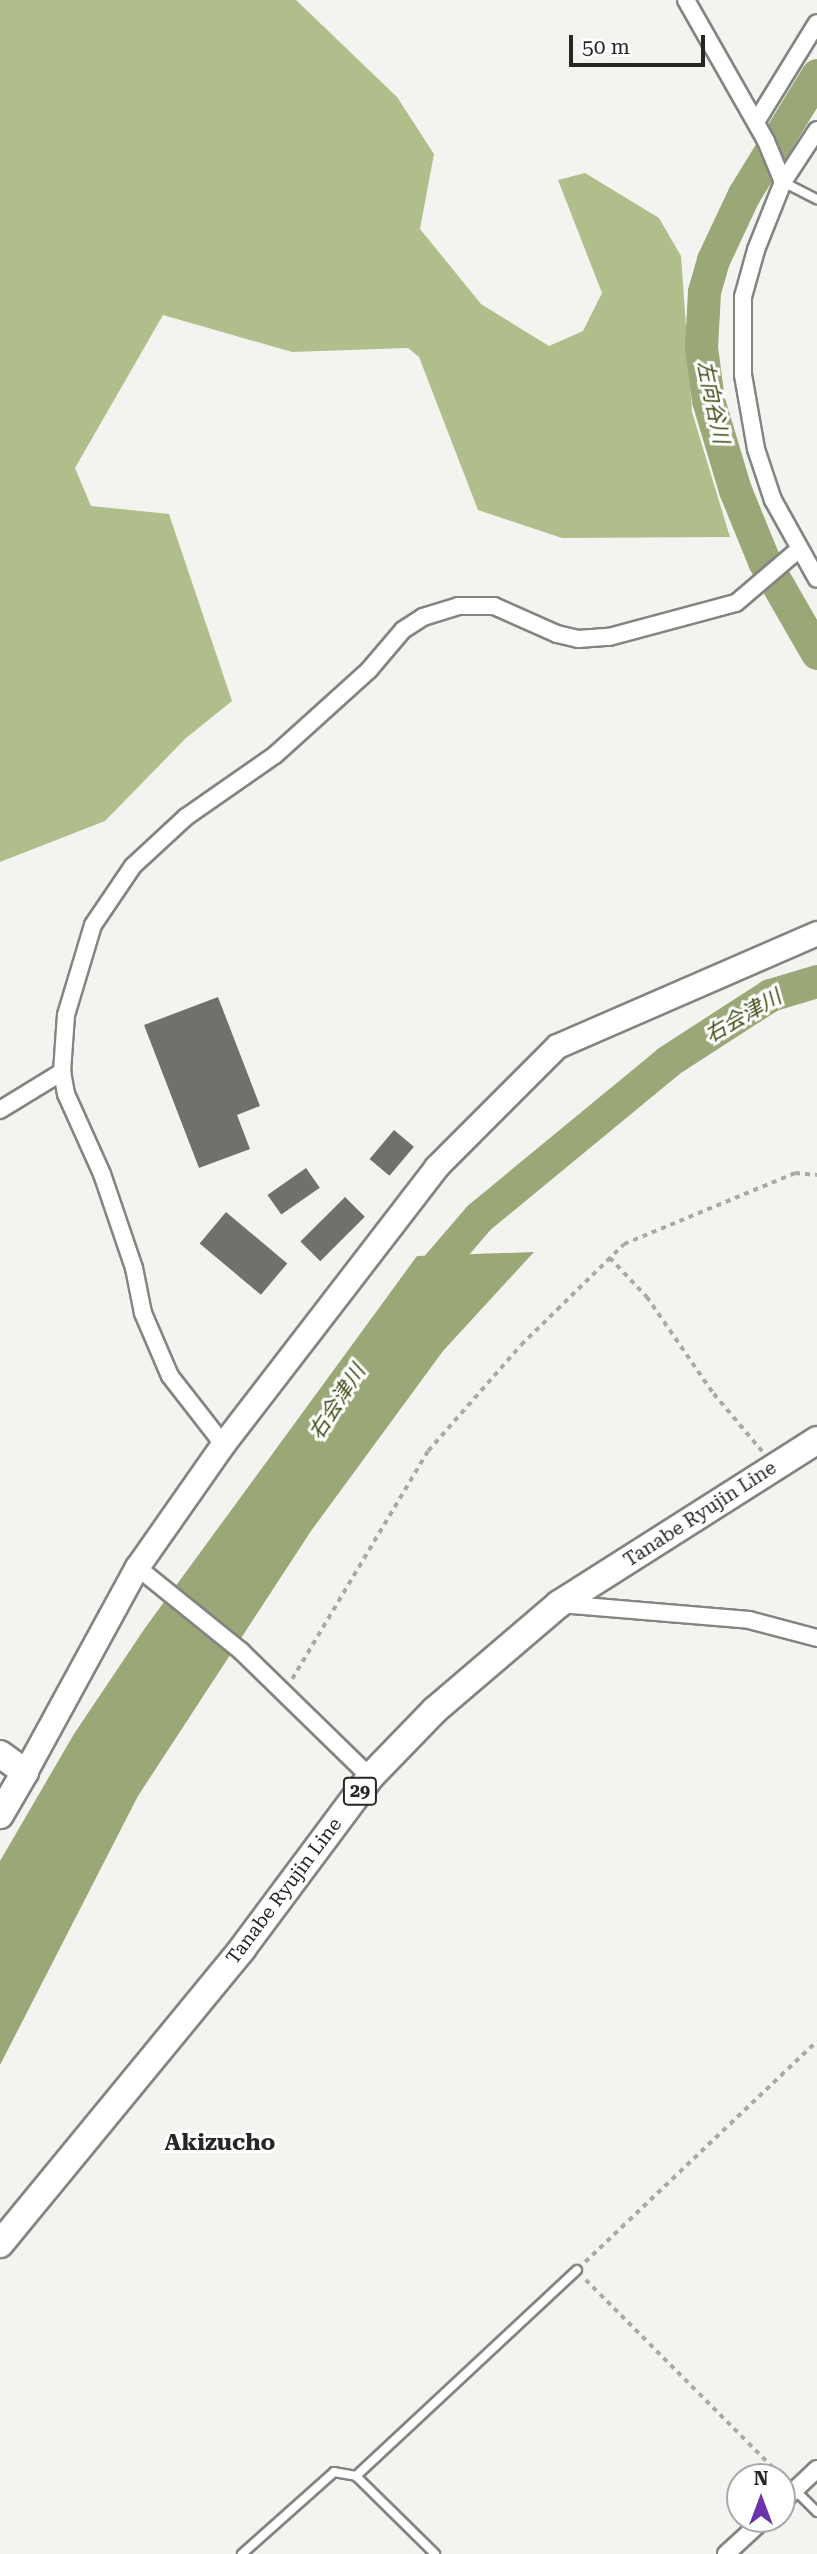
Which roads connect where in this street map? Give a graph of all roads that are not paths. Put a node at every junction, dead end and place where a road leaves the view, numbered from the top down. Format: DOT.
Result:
graph roads {
  1 [pos="686,0"];
  2 [pos="817,23"];
  3 [pos="755,122"];
  4 [pos="817,130"];
  5 [pos="783,181"];
  6 [pos="817,199"];
  7 [pos="798,550"];
  8 [pos="817,579"];
  9 [pos="817,933"];
  10 [pos="62,1072"];
  11 [pos="0,1110"];
  12 [pos="817,1440"];
  13 [pos="223,1444"];
  14 [pos="138,1567"];
  15 [pos="559,1604"];
  16 [pos="817,1638"];
  17 [pos="0,1754"];
  18 [pos="25,1772"];
  19 [pos="370,1777"];
  20 [pos="0,1815"];
  21 [pos="0,2244"];
  22 [pos="577,2270"];
  23 [pos="817,2469"];
  24 [pos="356,2476"];
  25 [pos="796,2489"];
  26 [pos="796,2491"];
  27 [pos="817,2512"];
  28 [pos="749,2533"];
  29 [pos="242,2554"];
  30 [pos="435,2554"];
  31 [pos="726,2554"];
  1 -- 3 [label="street"];
  2 -- 3 [label="street"];
  3 -- 5 [label="street"];
  4 -- 5 [label="street"];
  5 -- 6 [label="lane"];
  5 -- 7 [label="street"];
  7 -- 8 [label="street"];
  7 -- 10 [label="street"];
  9 -- 13 [label="street"];
  10 -- 11 [label="street"];
  10 -- 13 [label="street"];
  12 -- 15 [label="main road, Tanabe Ryujin Line / 29"];
  13 -- 14 [label="street"];
  14 -- 18 [label="street"];
  14 -- 19 [label="street"];
  15 -- 16 [label="street"];
  15 -- 19 [label="main road, Tanabe Ryujin Line / 29"];
  17 -- 18 [label="main road"];
  18 -- 20 [label="main road"];
  19 -- 21 [label="main road, Tanabe Ryujin Line / 29"];
  22 -- 24 [label="lane"];
  23 -- 25 [label="street"];
  24 -- 29 [label="lane"];
  24 -- 30 [label="lane"];
  26 -- 27 [label="lane"];
  28 -- 31 [label="street"];
}
